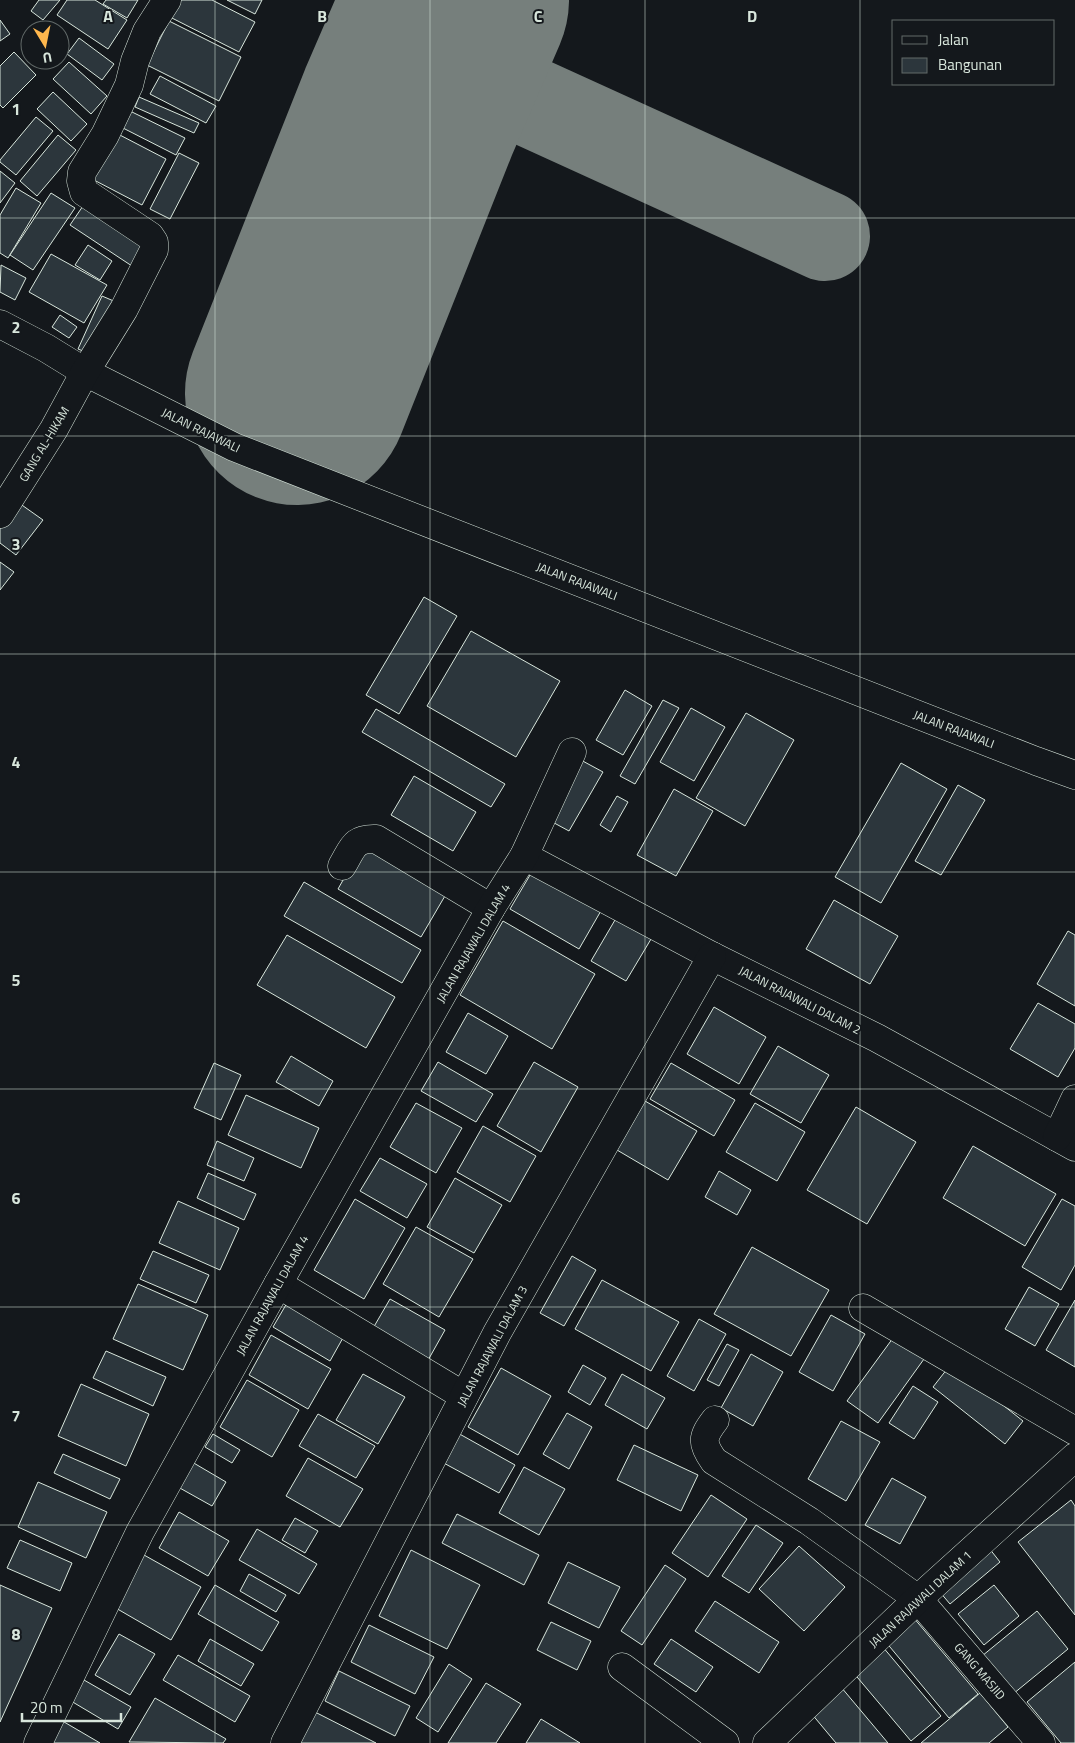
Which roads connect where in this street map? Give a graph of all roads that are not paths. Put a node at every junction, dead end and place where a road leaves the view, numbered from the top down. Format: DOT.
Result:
graph roads {
  1 [pos="167,0"];
  2 [pos="0,324"];
  3 [pos="85,372"];
  4 [pos="0,514"];
  5 [pos="572,752"];
  6 [pos="1075,775"];
  7 [pos="524,856"];
  8 [pos="342,866"];
  9 [pos="491,908"];
  10 [pos="712,956"];
  11 [pos="1075,1099"];
  12 [pos="1066,1142"];
  13 [pos="278,1284"];
  14 [pos="864,1308"];
  15 [pos="464,1396"];
  16 [pos="715,1420"];
  17 [pos="1075,1431"];
  18 [pos="1075,1457"];
  19 [pos="918,1600"];
  20 [pos="622,1667"];
  21 [pos="38,1743"];
  22 [pos="285,1743"];
  23 [pos="725,1743"];
  24 [pos="768,1743"];
  25 [pos="1041,1743"];
  1 -- 3 [label="street, GANG AL-HIKAM"];
  2 -- 3 [label="street, JALAN RAJAWALI"];
  3 -- 4 [label="street, GANG AL-HIKAM"];
  3 -- 6 [label="street, JALAN RAJAWALI"];
  5 -- 7 [label="street, JALAN RAJAWALI DALAM 4"];
  7 -- 9 [label="street, JALAN RAJAWALI DALAM 4"];
  7 -- 10 [label="street, JALAN RAJAWALI DALAM 2"];
  8 -- 9 [label="street"];
  9 -- 13 [label="street, JALAN RAJAWALI DALAM 4"];
  10 -- 12 [label="street, JALAN RAJAWALI DALAM 2"];
  10 -- 15 [label="street, JALAN RAJAWALI DALAM 3"];
  11 -- 12 [label="street"];
  13 -- 15 [label="street"];
  13 -- 21 [label="street, JALAN RAJAWALI DALAM 4"];
  14 -- 17 [label="street"];
  15 -- 22 [label="street, JALAN RAJAWALI DALAM 3"];
  16 -- 19 [label="street, GANG MASJID"];
  18 -- 19 [label="street, JALAN RAJAWALI DALAM 1"];
  19 -- 24 [label="street, JALAN RAJAWALI DALAM 1"];
  19 -- 25 [label="street, GANG MASJID"];
  20 -- 23 [label="street"];
}
